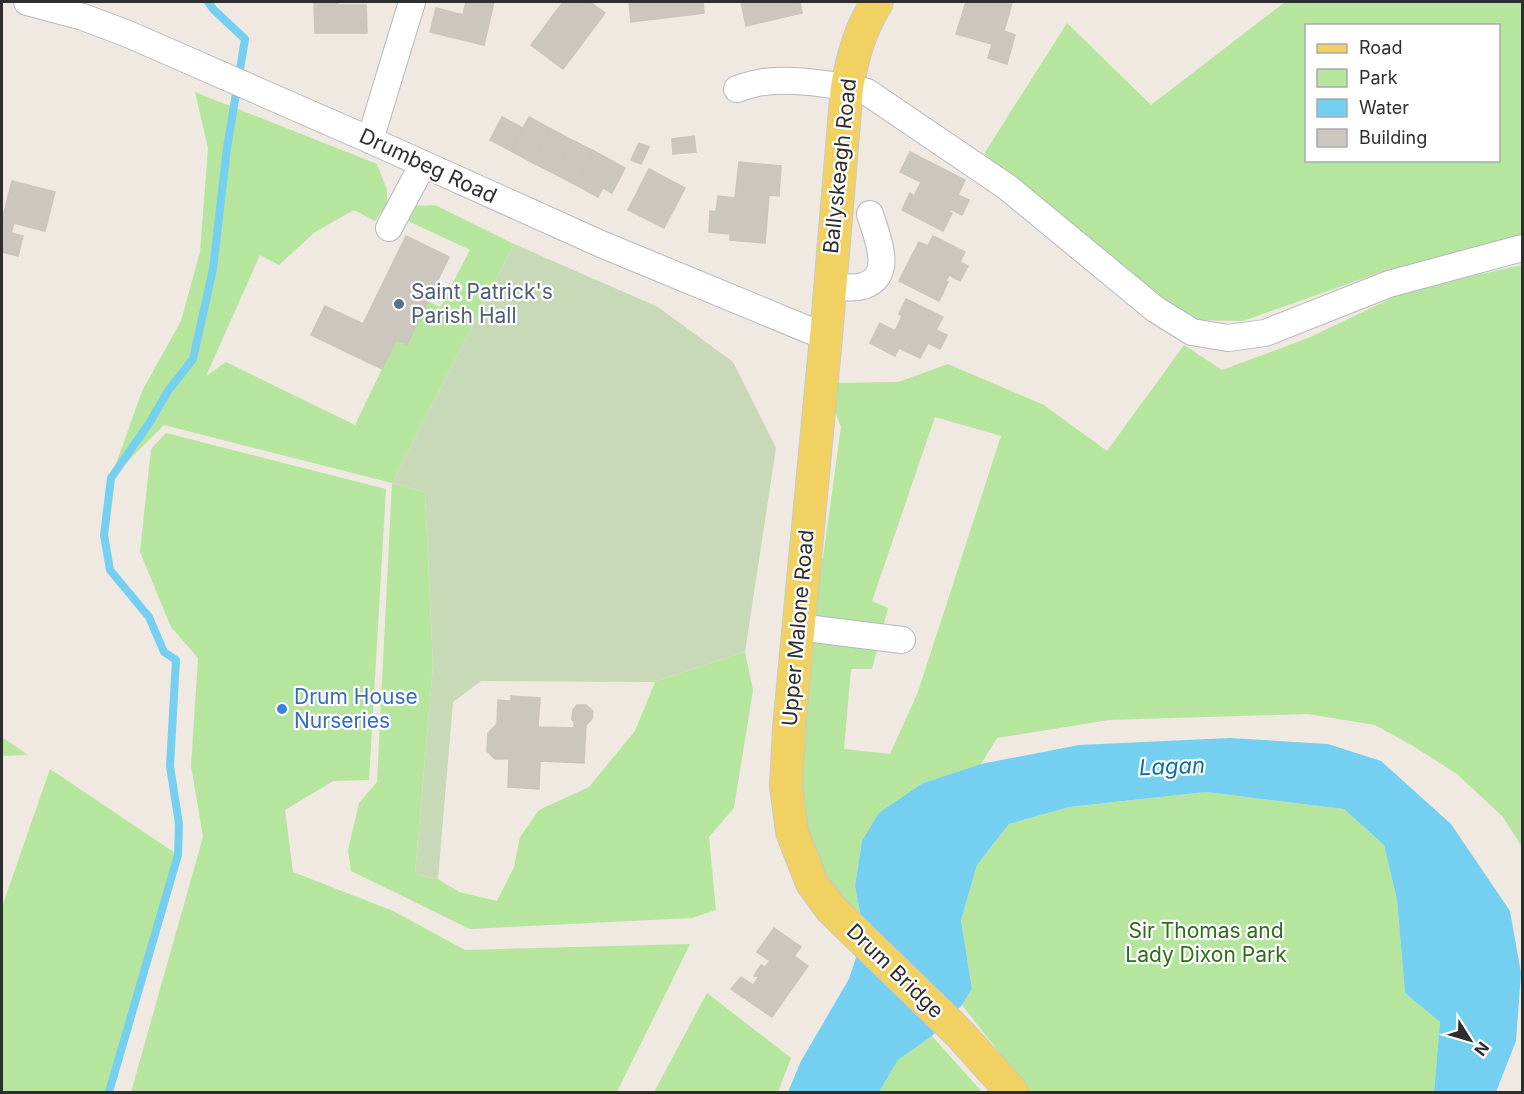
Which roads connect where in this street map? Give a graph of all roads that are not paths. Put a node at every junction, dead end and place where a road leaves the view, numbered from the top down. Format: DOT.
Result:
graph roads {
  1 [pos="27,2"];
  2 [pos="412,2"];
  3 [pos="877,2"];
  4 [pos="847,87"];
  5 [pos="737,89"];
  6 [pos="370,140"];
  7 [pos="423,164"];
  8 [pos="870,214"];
  9 [pos="389,228"];
  10 [pos="1522,248"];
  11 [pos="829,286"];
  12 [pos="826,337"];
  13 [pos="798,627"];
  14 [pos="902,640"];
  15 [pos="831,909"];
  16 [pos="1012,1092"];
  1 -- 6 [label="street, Drumbeg Road"];
  2 -- 6 [label="street"];
  3 -- 4 [label="main road, Ballyskeagh Road"];
  4 -- 5 [label="street"];
  4 -- 10 [label="street"];
  4 -- 11 [label="main road, Ballyskeagh Road"];
  6 -- 7 [label="street, Drumbeg Road"];
  7 -- 9 [label="street"];
  7 -- 12 [label="street, Drumbeg Road"];
  8 -- 11 [label="street"];
  11 -- 12 [label="main road, Ballyskeagh Road"];
  12 -- 13 [label="main road, Upper Malone Road"];
  13 -- 14 [label="street"];
  13 -- 15 [label="main road, Upper Malone Road"];
  15 -- 16 [label="main road, Drum Bridge"];
}
